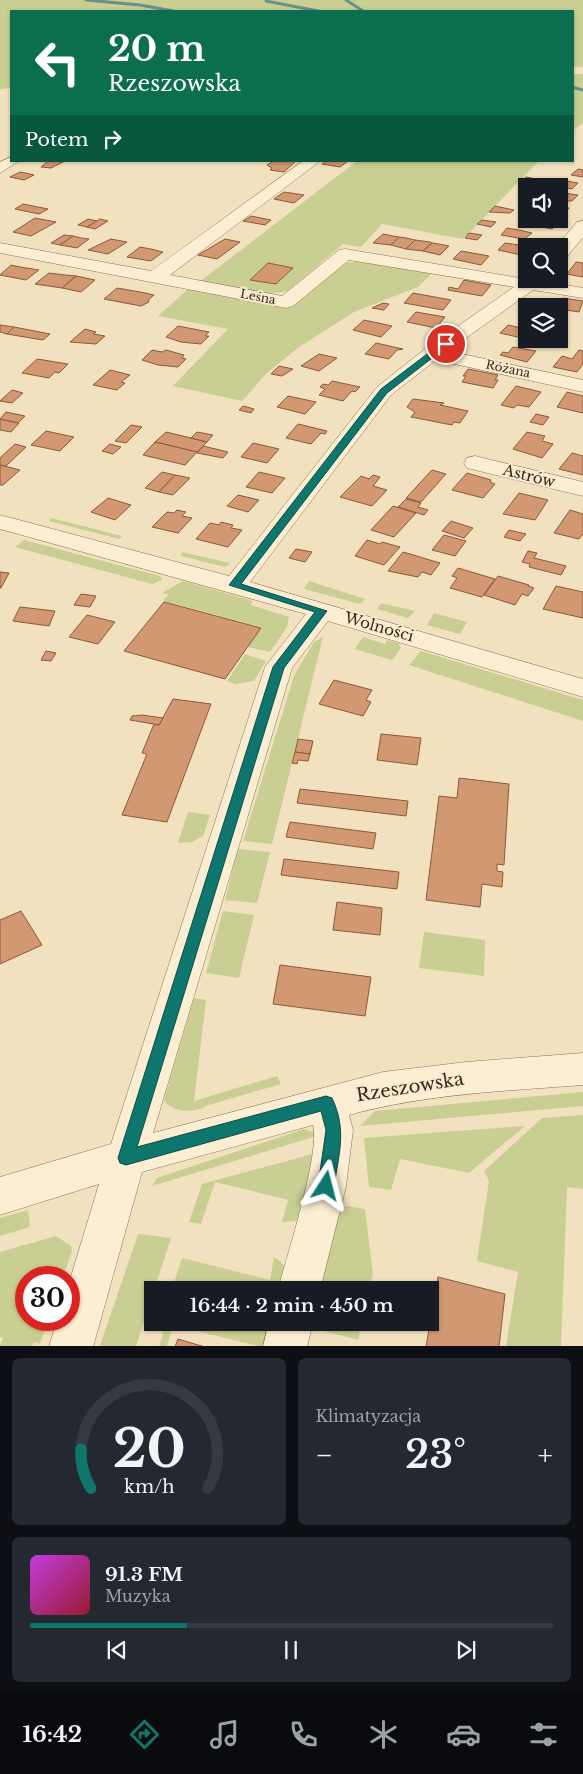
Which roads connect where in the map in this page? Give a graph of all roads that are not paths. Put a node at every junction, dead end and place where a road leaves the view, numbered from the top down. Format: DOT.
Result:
graph roads {
  1 [pos="312,162"];
  2 [pos="583,226"];
  3 [pos="568,244"];
  4 [pos="0,248"];
  5 [pos="154,277"];
  6 [pos="518,279"];
  7 [pos="524,288"];
  8 [pos="563,288"];
  9 [pos="583,293"];
  10 [pos="432,353"];
  11 [pos="583,386"];
  12 [pos="475,463"];
  13 [pos="583,489"];
  14 [pos="0,522"];
  15 [pos="234,585"];
  16 [pos="322,611"];
  17 [pos="583,688"];
  18 [pos="583,1069"];
  19 [pos="326,1103"];
  20 [pos="126,1158"];
  21 [pos="0,1196"];
  22 [pos="302,1281"];
  23 [pos="289,1331"];
  24 [pos="71,1346"];
  25 [pos="285,1346"];
  1 -- 5 [label="street"];
  2 -- 3 [label="street"];
  4 -- 5 [label="street, Leśna"];
  5 -- 6 [label="street, Leśna"];
  7 -- 10 [label="street"];
  8 -- 9 [label="street, Leśna"];
  10 -- 11 [label="street, Różana"];
  10 -- 15 [label="street"];
  12 -- 13 [label="street, Astrów"];
  14 -- 15 [label="street, Wolności"];
  15 -- 16 [label="street, Wolności"];
  16 -- 17 [label="street, Wolności"];
  16 -- 20 [label="street"];
  18 -- 19 [label="street, Rzeszowska"];
  19 -- 20 [label="street, Rzeszowska"];
  19 -- 22 [label="street"];
  20 -- 21 [label="street, Rzeszowska"];
  20 -- 24 [label="street"];
  23 -- 25 [label="street"];
}
